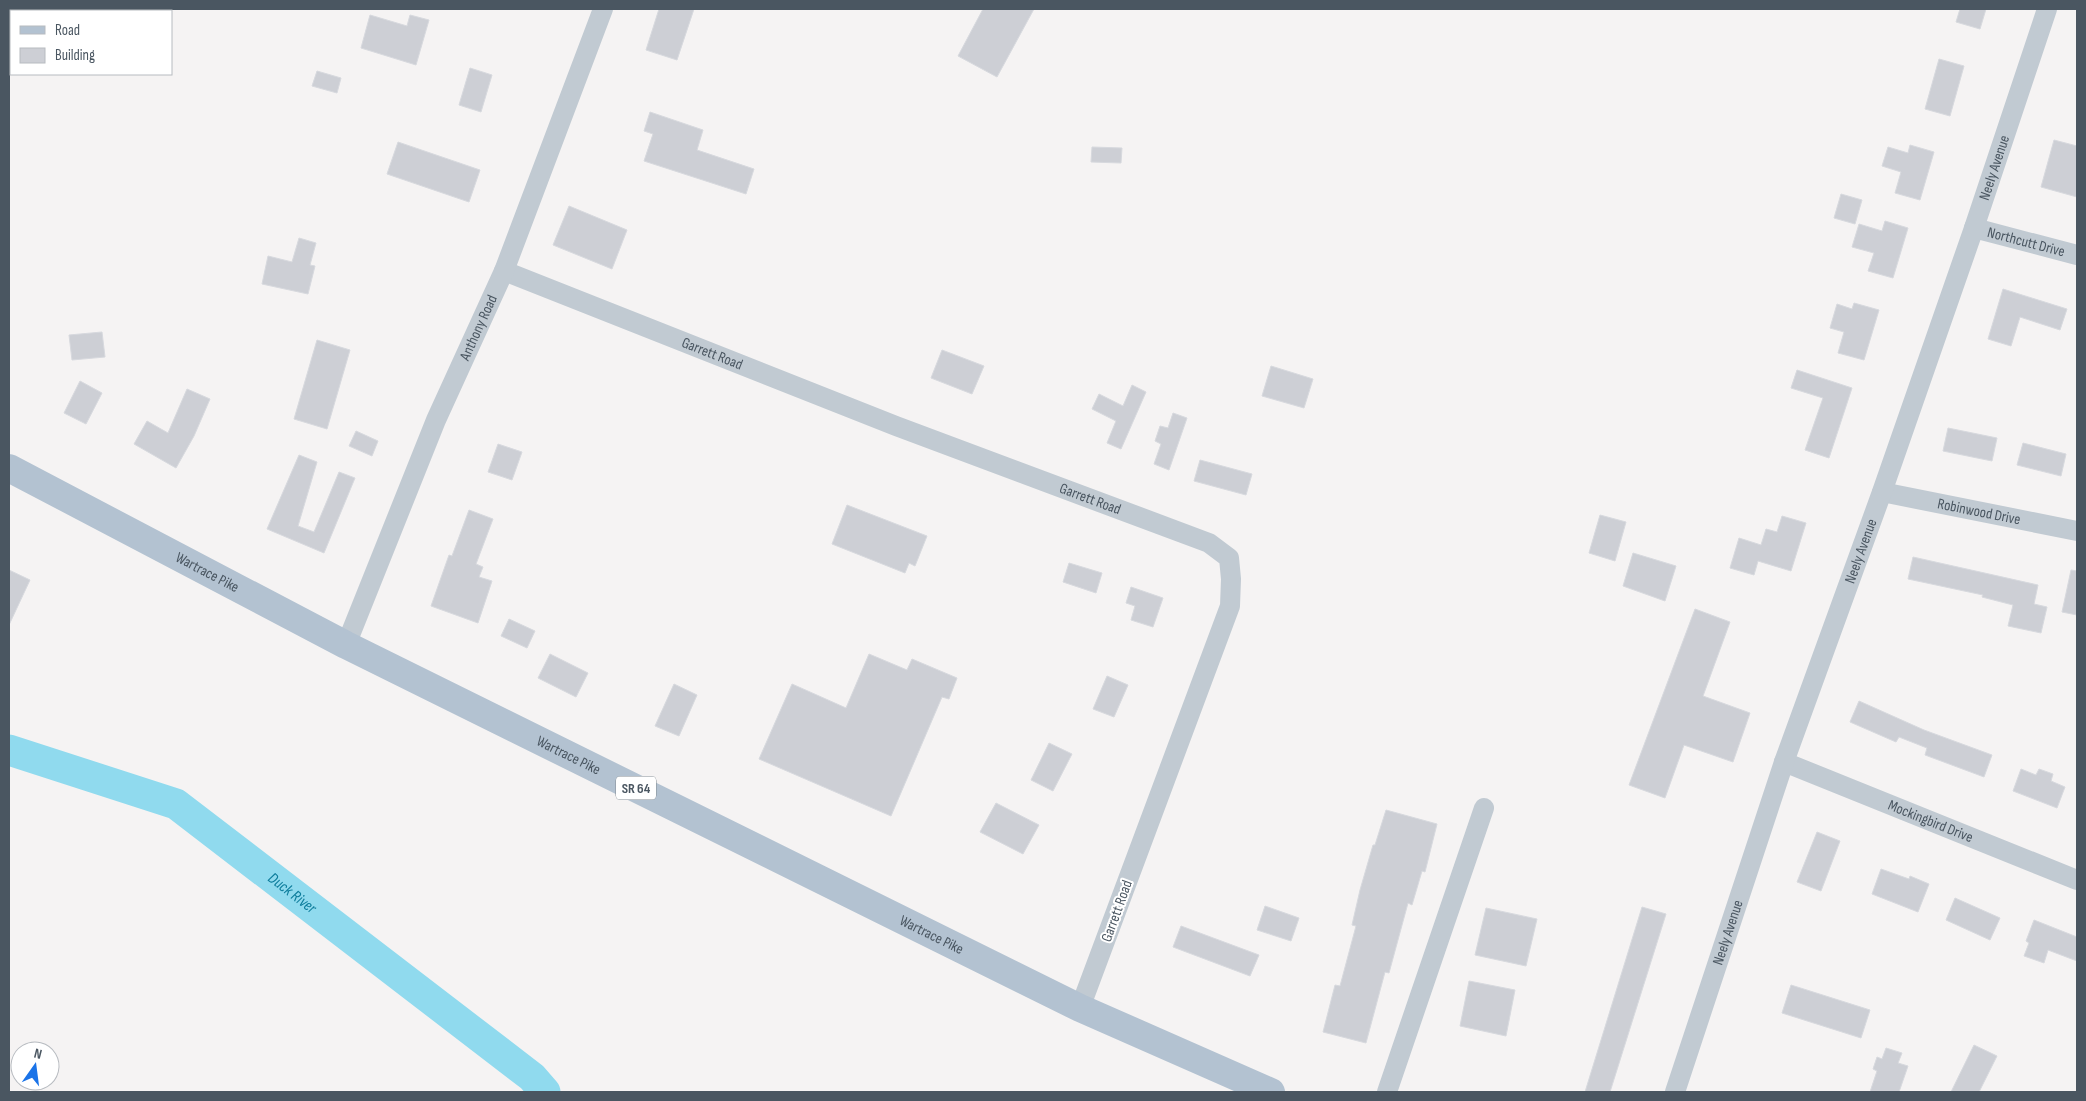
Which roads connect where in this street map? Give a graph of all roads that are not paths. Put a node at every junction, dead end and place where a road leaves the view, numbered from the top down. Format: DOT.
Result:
graph roads {
  1 [pos="603,9"];
  2 [pos="2046,9"];
  3 [pos="1974,228"];
  4 [pos="2077,256"];
  5 [pos="504,271"];
  6 [pos="9,468"];
  7 [pos="1882,492"];
  8 [pos="2077,531"];
  9 [pos="346,644"];
  10 [pos="1784,762"];
  11 [pos="1484,808"];
  12 [pos="2077,880"];
  13 [pos="1080,1008"];
  14 [pos="1271,1092"];
  15 [pos="1387,1092"];
  16 [pos="1675,1092"];
  1 -- 5 [label="street, Anthony Road"];
  2 -- 3 [label="street, Neely Avenue"];
  3 -- 4 [label="street, Northcutt Drive"];
  3 -- 7 [label="street, Neely Avenue"];
  5 -- 9 [label="street, Anthony Road"];
  5 -- 13 [label="street, Garrett Road"];
  6 -- 9 [label="main road, Wartrace Pike / SR 64"];
  7 -- 8 [label="street, Robinwood Drive"];
  7 -- 10 [label="street, Neely Avenue"];
  9 -- 13 [label="main road, Wartrace Pike / SR 64"];
  10 -- 12 [label="street, Mockingbird Drive"];
  10 -- 16 [label="street, Neely Avenue"];
  11 -- 15 [label="street"];
  13 -- 14 [label="main road, Wartrace Pike / SR 64"];
}
